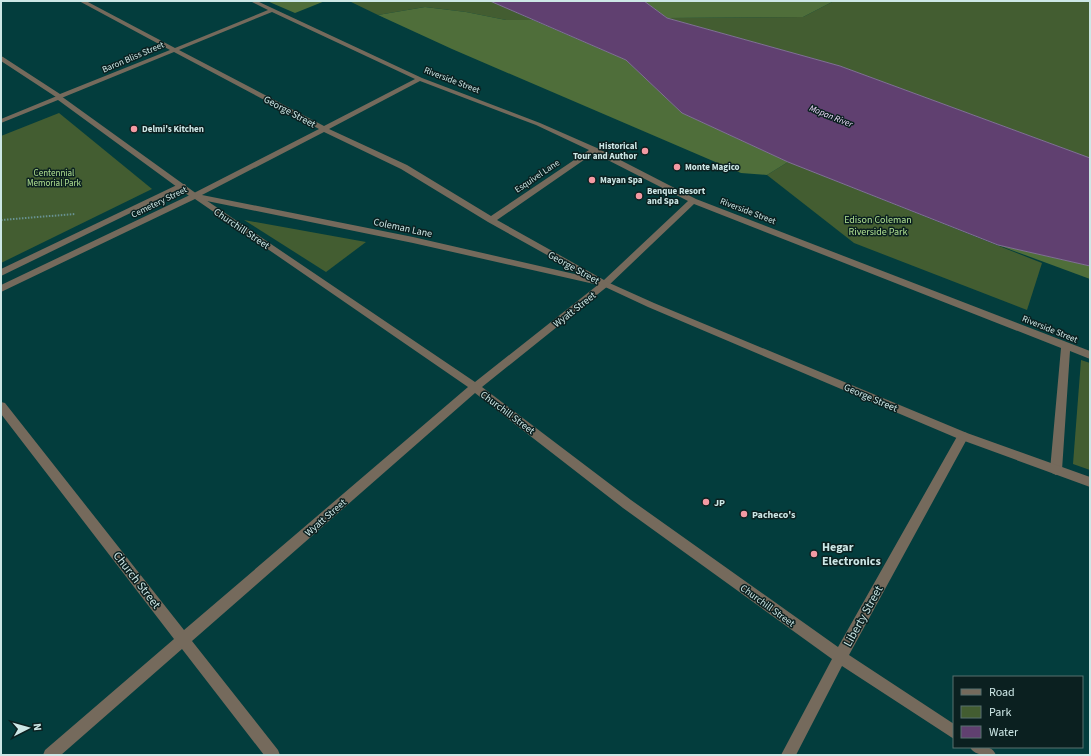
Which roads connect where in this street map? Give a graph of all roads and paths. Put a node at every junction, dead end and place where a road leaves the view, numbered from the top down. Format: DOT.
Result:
graph roads {
  1 [pos="82,1"];
  2 [pos="253,1"];
  3 [pos="273,10"];
  4 [pos="173,50"];
  5 [pos="1,58"];
  6 [pos="420,79"];
  7 [pos="59,97"];
  8 [pos="1,121"];
  9 [pos="324,129"];
  10 [pos="594,150"];
  11 [pos="182,186"];
  12 [pos="195,196"];
  13 [pos="693,200"];
  14 [pos="78,214"];
  15 [pos="1,220"];
  16 [pos="491,220"];
  17 [pos="1,273"];
  18 [pos="605,284"];
  19 [pos="1,289"];
  20 [pos="1066,347"];
  21 [pos="1090,356"];
  22 [pos="475,387"];
  23 [pos="1,406"];
  24 [pos="963,436"];
  25 [pos="1056,470"];
  26 [pos="1090,482"];
  27 [pos="184,639"];
  28 [pos="840,657"];
  29 [pos="953,731"];
  30 [pos="978,748"];
  31 [pos="50,755"];
  32 [pos="273,755"];
  33 [pos="788,755"];
  34 [pos="989,755"];
  1 -- 4 [label="street, George Street"];
  2 -- 3 [label="street, Riverside Street"];
  3 -- 4 [label="street, Baron Bliss Street"];
  3 -- 6 [label="street, Riverside Street"];
  4 -- 7 [label="street, Baron Bliss Street"];
  4 -- 9 [label="street, George Street"];
  5 -- 7 [label="street, Churchill Street"];
  6 -- 9 [label="street, Cemetery Street"];
  6 -- 10 [label="street, Riverside Street"];
  7 -- 8 [label="street, Baron Bliss Street"];
  7 -- 11 [label="street, Churchill Street"];
  9 -- 12 [label="street, Cemetery Street"];
  9 -- 16 [label="street, George Street"];
  10 -- 13 [label="street, Riverside Street"];
  10 -- 16 [label="street, Esquivel Lane"];
  11 -- 12 [label="street, Churchill Street"];
  11 -- 17 [label="street, Cemetery Street"];
  12 -- 18 [label="street, Coleman Lane"];
  12 -- 19 [label="street, Cemetery Street"];
  12 -- 22 [label="street, Churchill Street"];
  13 -- 18 [label="street, Wyatt Street"];
  13 -- 20 [label="street, Riverside Street"];
  14 -- 15 [label="path"];
  16 -- 18 [label="street, George Street"];
  18 -- 22 [label="street, Wyatt Street"];
  18 -- 24 [label="street, George Street"];
  20 -- 21 [label="street, Riverside Street"];
  20 -- 25 [label="street"];
  22 -- 27 [label="street, Wyatt Street"];
  22 -- 28 [label="street, Churchill Street"];
  23 -- 27 [label="street, Church Street"];
  24 -- 25 [label="street, George Street"];
  24 -- 28 [label="street, Liberty Street"];
  25 -- 26 [label="street, George Street"];
  27 -- 31 [label="street, Wyatt Street"];
  27 -- 32 [label="street, Church Street"];
  28 -- 29 [label="street, Churchill Street"];
  28 -- 33 [label="street, Liberty Street"];
  30 -- 34 [label="street"];
}
